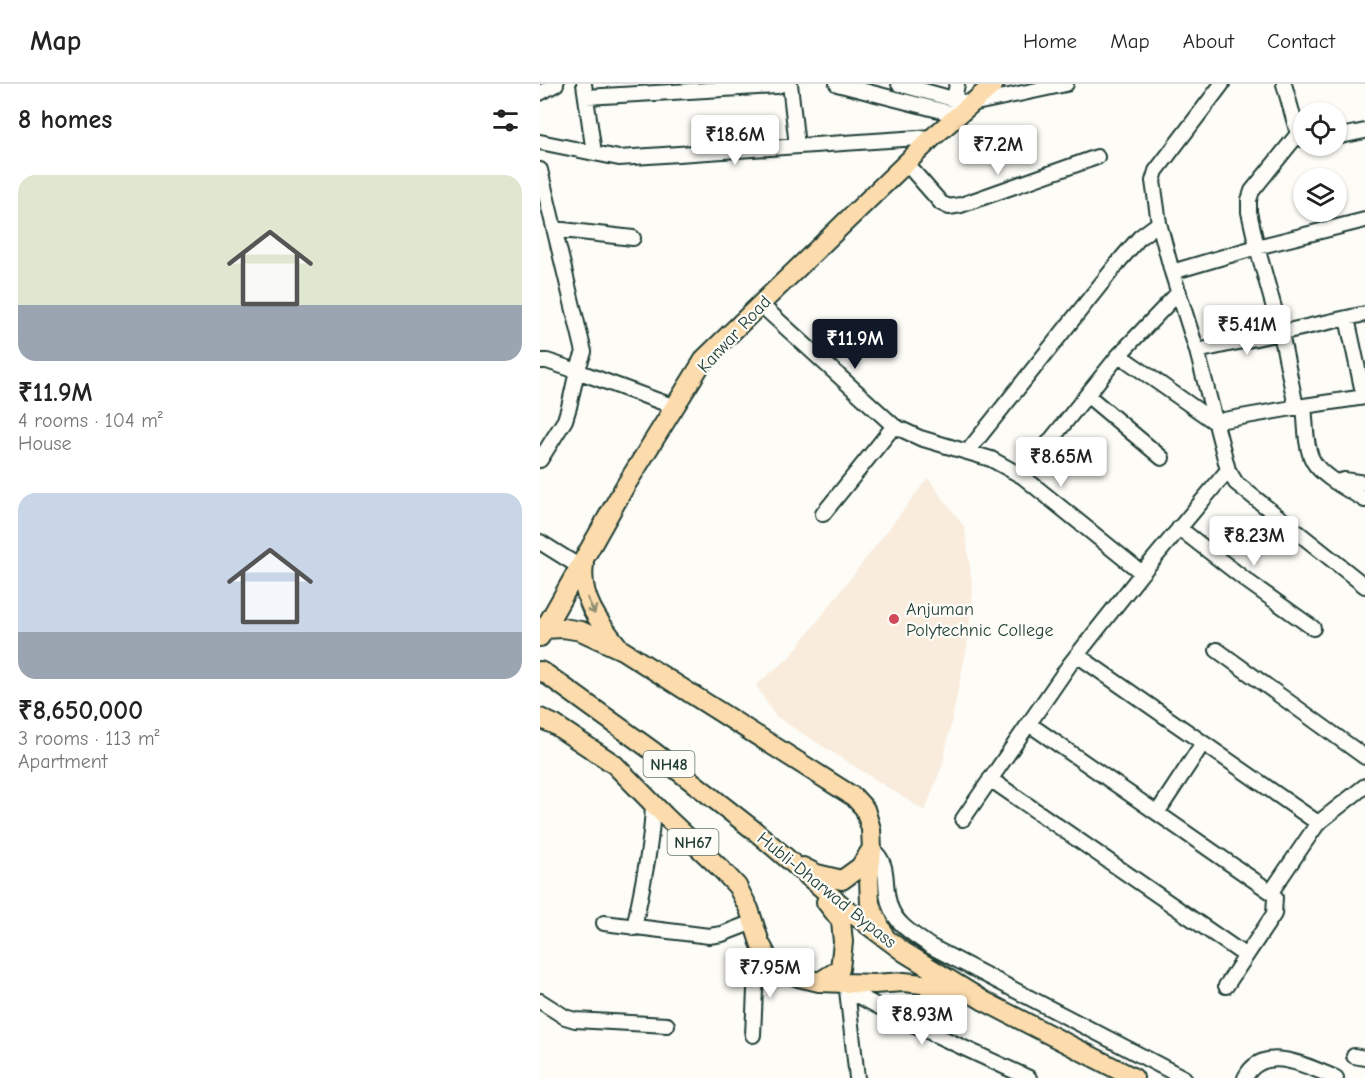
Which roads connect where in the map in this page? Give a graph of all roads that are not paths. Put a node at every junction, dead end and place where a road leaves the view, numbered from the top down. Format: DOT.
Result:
graph roads {
  1 [pos="556,84"];
  2 [pos="782,84"];
  3 [pos="790,84"];
  4 [pos="837,84"];
  5 [pos="899,84"];
  6 [pos="957,84"];
  7 [pos="994,84"];
  8 [pos="1066,84"];
  9 [pos="1222,84"];
  10 [pos="1284,84"];
  11 [pos="585,90"];
  12 [pos="540,93"];
  13 [pos="961,106"];
  14 [pos="1293,112"];
  15 [pos="1365,131"];
  16 [pos="1347,135"];
  17 [pos="933,137"];
  18 [pos="540,142"];
  19 [pos="797,146"];
  20 [pos="1293,146"];
  21 [pos="594,153"];
  22 [pos="1097,157"];
  23 [pos="906,163"];
  24 [pos="540,170"];
  25 [pos="545,214"];
  26 [pos="1365,220"];
  27 [pos="1159,223"];
  28 [pos="554,229"];
  29 [pos="633,238"];
  30 [pos="1257,247"];
  31 [pos="1172,272"];
  32 [pos="1179,292"];
  33 [pos="760,304"];
  34 [pos="1365,314"];
  35 [pos="1347,318"];
  36 [pos="1281,333"];
  37 [pos="1206,349"];
  38 [pos="1119,355"];
  39 [pos="540,361"];
  40 [pos="577,371"];
  41 [pos="1087,395"];
  42 [pos="1365,397"];
  43 [pos="1300,406"];
  44 [pos="675,407"];
  45 [pos="1220,422"];
  46 [pos="894,426"];
  47 [pos="957,448"];
  48 [pos="1162,458"];
  49 [pos="540,460"];
  50 [pos="1228,470"];
  51 [pos="1022,476"];
  52 [pos="1337,482"];
  53 [pos="1365,483"];
  54 [pos="1365,500"];
  55 [pos="823,514"];
  56 [pos="1179,528"];
  57 [pos="540,542"];
  58 [pos="584,560"];
  59 [pos="1142,573"];
  60 [pos="1365,586"];
  61 [pos="543,625"];
  62 [pos="1313,628"];
  63 [pos="622,650"];
  64 [pos="1217,650"];
  65 [pos="1077,655"];
  66 [pos="543,673"];
  67 [pos="540,718"];
  68 [pos="1029,724"];
  69 [pos="1203,743"];
  70 [pos="1365,757"];
  71 [pos="990,779"];
  72 [pos="1365,786"];
  73 [pos="653,803"];
  74 [pos="1157,813"];
  75 [pos="963,819"];
  76 [pos="1318,823"];
  77 [pos="872,849"];
  78 [pos="788,860"];
  79 [pos="1271,892"];
  80 [pos="753,922"];
  81 [pos="604,923"];
  82 [pos="634,928"];
  83 [pos="887,940"];
  84 [pos="1246,956"];
  85 [pos="768,958"];
  86 [pos="819,982"];
  87 [pos="845,986"];
  88 [pos="1226,986"];
  89 [pos="540,1001"];
  90 [pos="984,1001"];
  91 [pos="667,1025"];
  92 [pos="753,1035"];
  93 [pos="857,1078"];
  94 [pos="1029,1078"];
  95 [pos="1134,1078"];
  96 [pos="1184,1078"];
  97 [pos="1245,1078"];
  98 [pos="1336,1078"];
  1 -- 12 [label="street"];
  2 -- 11 [label="street"];
  3 -- 19 [label="street"];
  4 -- 13 [label="street"];
  5 -- 13 [label="street"];
  6 -- 13 [label="street"];
  7 -- 13 [label="highway, Karwar Road"];
  8 -- 13 [label="street"];
  9 -- 27 [label="street"];
  10 -- 14 [label="street"];
  11 -- 21 [label="street"];
  13 -- 17 [label="highway, Karwar Road"];
  15 -- 16 [label="street"];
  17 -- 19 [label="street"];
  17 -- 23 [label="highway, Karwar Road"];
  18 -- 21 [label="street"];
  19 -- 21 [label="street"];
  20 -- 30 [label="street"];
  22 -- 23 [label="street"];
  23 -- 33 [label="highway, Karwar Road"];
  24 -- 25 [label="street"];
  25 -- 28 [label="street"];
  26 -- 30 [label="street"];
  27 -- 31 [label="street"];
  27 -- 47 [label="street"];
  28 -- 29 [label="street"];
  28 -- 40 [label="street"];
  30 -- 31 [label="street"];
  30 -- 36 [label="street"];
  31 -- 32 [label="street"];
  32 -- 38 [label="street"];
  32 -- 45 [label="street"];
  33 -- 44 [label="highway, Karwar Road"];
  33 -- 46 [label="street"];
  34 -- 35 [label="street"];
  35 -- 36 [label="street"];
  35 -- 42 [label="street"];
  36 -- 37 [label="street"];
  36 -- 43 [label="street"];
  38 -- 41 [label="street"];
  38 -- 45 [label="street"];
  39 -- 40 [label="street"];
  40 -- 44 [label="street"];
  40 -- 49 [label="street"];
  41 -- 48 [label="street"];
  41 -- 51 [label="street"];
  42 -- 43 [label="street"];
  43 -- 45 [label="street"];
  43 -- 52 [label="street"];
  44 -- 58 [label="highway, Karwar Road"];
  45 -- 50 [label="street"];
  46 -- 47 [label="street"];
  46 -- 55 [label="street"];
  47 -- 51 [label="street"];
  50 -- 56 [label="street"];
  50 -- 60 [label="street"];
  51 -- 59 [label="street"];
  52 -- 53 [label="street"];
  52 -- 54 [label="street"];
  56 -- 59 [label="street"];
  56 -- 62 [label="street"];
  57 -- 58 [label="street"];
  58 -- 61 [label="highway, Karwar Road"];
  58 -- 63 [label="highway, one-way"];
  59 -- 65 [label="street"];
  61 -- 63 [label="highway"];
  63 -- 77 [label="highway"];
  64 -- 70 [label="street"];
  65 -- 68 [label="street"];
  65 -- 69 [label="street"];
  66 -- 78 [label="highway, Hubli-Dharwad Bypass / NH48"];
  67 -- 73 [label="highway, NH67"];
  68 -- 71 [label="street"];
  68 -- 74 [label="street"];
  69 -- 74 [label="street"];
  69 -- 76 [label="street"];
  71 -- 75 [label="street"];
  71 -- 84 [label="street"];
  72 -- 76 [label="street"];
  73 -- 80 [label="highway, NH67"];
  73 -- 82 [label="street"];
  74 -- 79 [label="street"];
  76 -- 79 [label="street"];
  77 -- 78 [label="highway"];
  77 -- 83 [label="highway"];
  77 -- 96 [label="street"];
  78 -- 83 [label="highway, Hubli-Dharwad Bypass / NH48"];
  78 -- 86 [label="highway"];
  79 -- 84 [label="street"];
  80 -- 82 [label="street"];
  80 -- 85 [label="highway, NH67"];
  81 -- 82 [label="street"];
  83 -- 90 [label="highway, Hubli-Dharwad Bypass / NH48"];
  84 -- 88 [label="street"];
  85 -- 86 [label="highway"];
  85 -- 92 [label="street"];
  86 -- 87 [label="highway"];
  87 -- 90 [label="highway"];
  87 -- 93 [label="street"];
  87 -- 94 [label="street"];
  89 -- 91 [label="street"];
  90 -- 95 [label="highway, Hubli-Dharwad Bypass / NH48"];
  97 -- 98 [label="street"];
}
